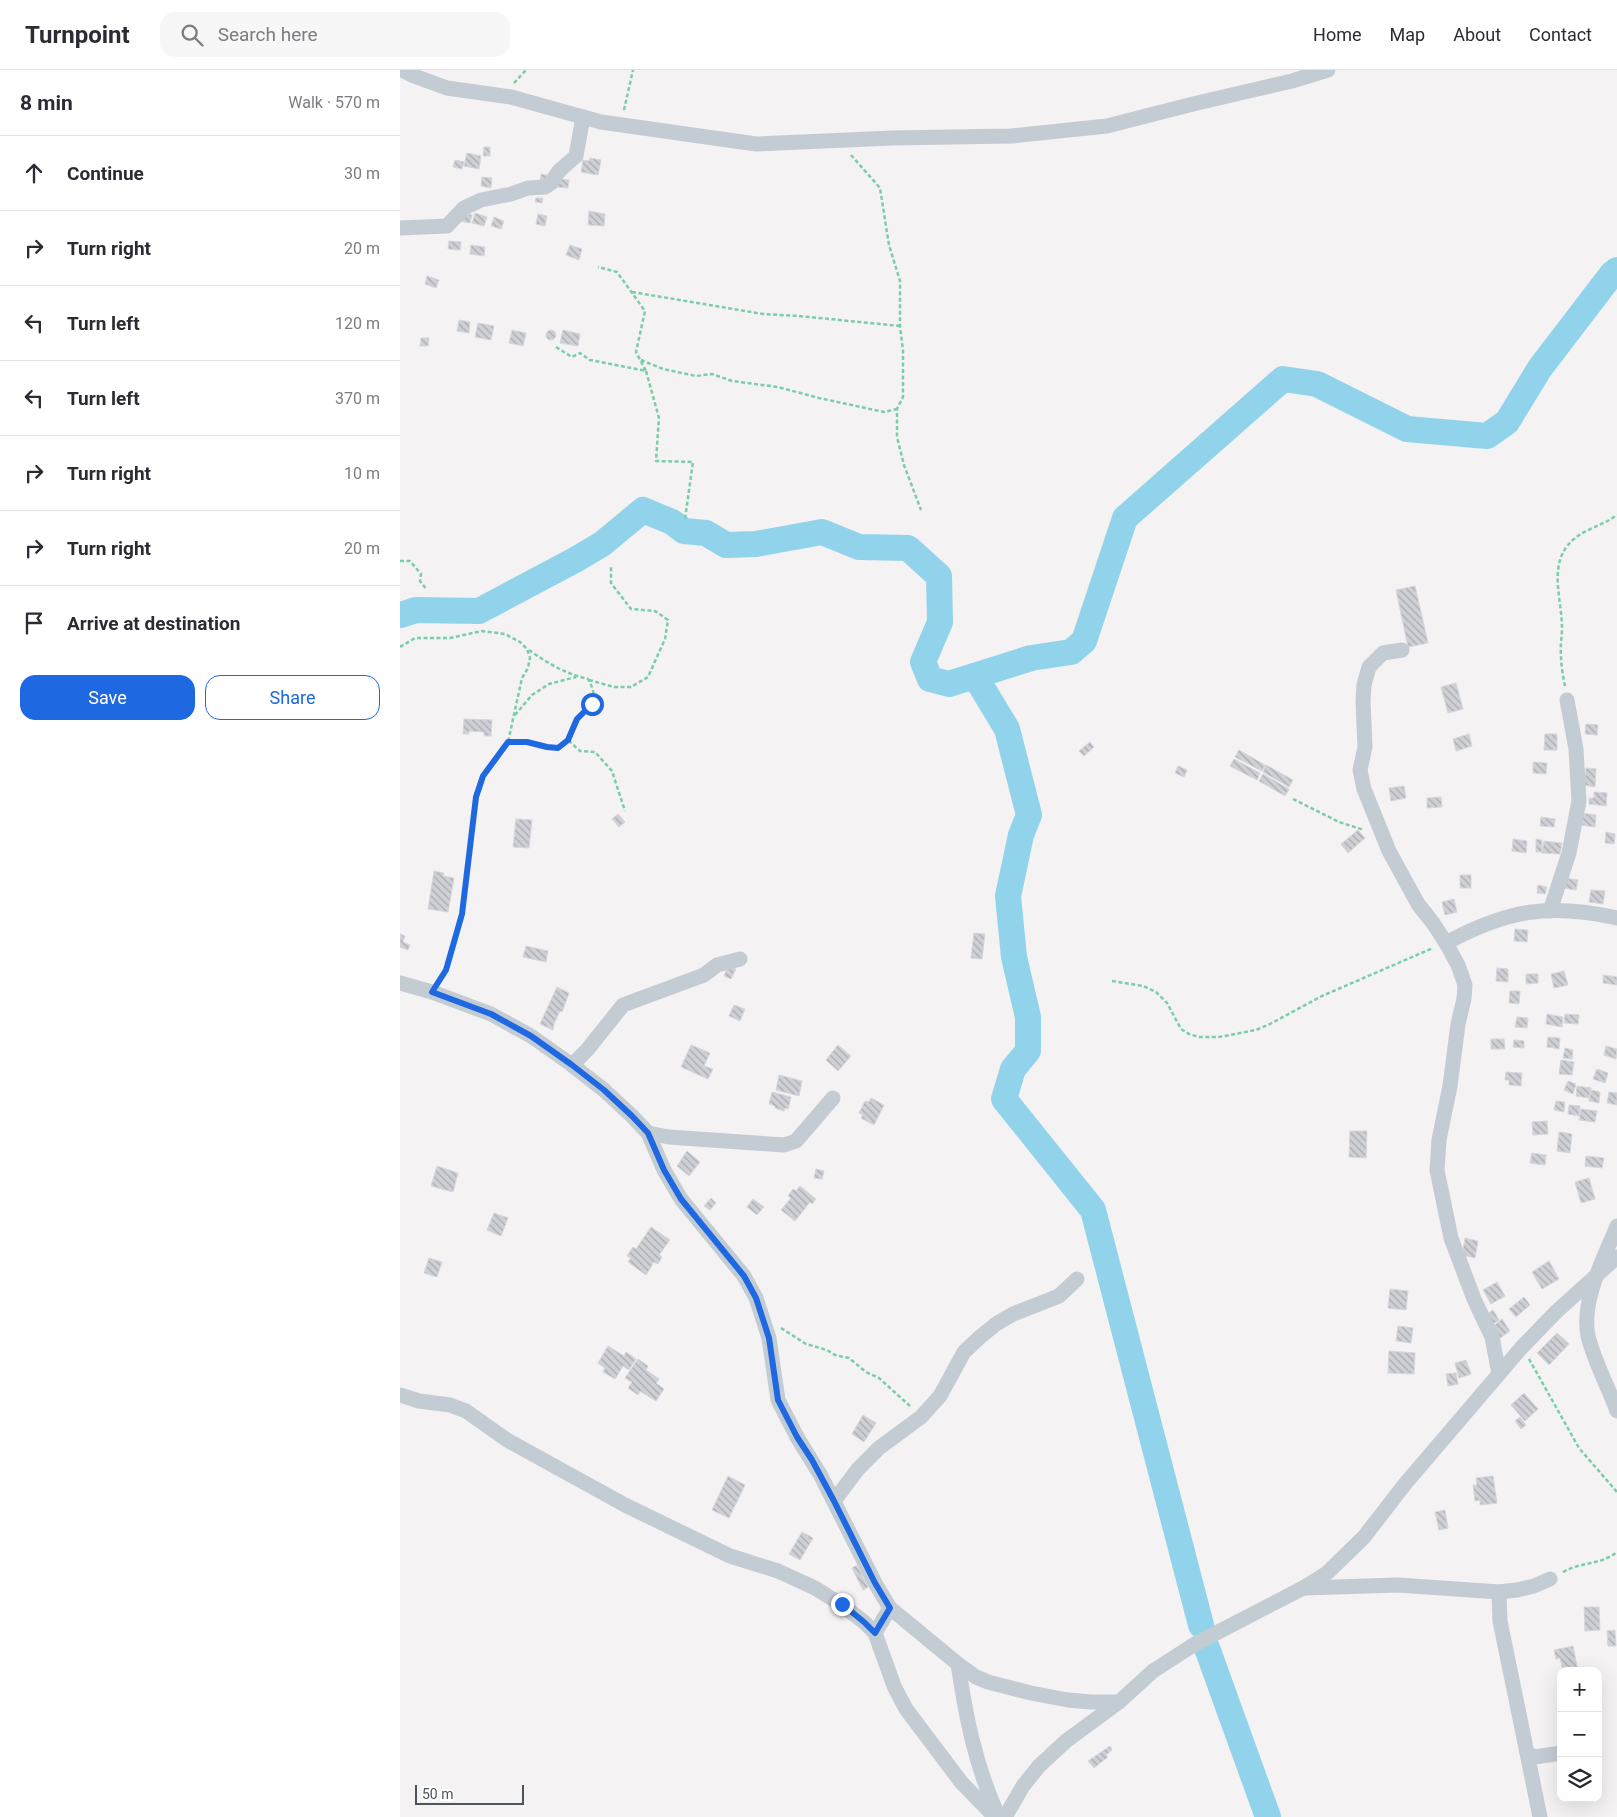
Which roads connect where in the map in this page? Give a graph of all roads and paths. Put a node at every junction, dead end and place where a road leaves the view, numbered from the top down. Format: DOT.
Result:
graph roads {
  1 [pos="402,70"];
  2 [pos="633,70"];
  3 [pos="1328,70"];
  4 [pos="582,117"];
  5 [pos="621,124"];
  6 [pos="838,140"];
  7 [pos="400,228"];
  8 [pos="598,267"];
  9 [pos="632,292"];
  10 [pos="900,326"];
  11 [pos="556,347"];
  12 [pos="641,360"];
  13 [pos="646,370"];
  14 [pos="897,409"];
  15 [pos="921,510"];
  16 [pos="1617,515"];
  17 [pos="685,519"];
  18 [pos="400,561"];
  19 [pos="611,566"];
  20 [pos="427,590"];
  21 [pos="400,648"];
  22 [pos="527,649"];
  23 [pos="1402,650"];
  24 [pos="577,677"];
  25 [pos="588,680"];
  26 [pos="1567,700"];
  27 [pos="513,717"];
  28 [pos="568,740"];
  29 [pos="508,742"];
  30 [pos="1293,799"];
  31 [pos="625,811"];
  32 [pos="1367,832"];
  33 [pos="1550,911"];
  34 [pos="1617,918"];
  35 [pos="1446,943"];
  36 [pos="740,959"];
  37 [pos="1112,981"];
  38 [pos="400,983"];
  39 [pos="432,992"];
  40 [pos="572,1065"];
  41 [pos="833,1098"];
  42 [pos="648,1133"];
  43 [pos="1617,1226"];
  44 [pos="1617,1257"];
  45 [pos="1596,1276"];
  46 [pos="1077,1279"];
  47 [pos="763,1318"];
  48 [pos="1522,1347"];
  49 [pos="1499,1374"];
  50 [pos="400,1395"];
  51 [pos="1617,1411"];
  52 [pos="921,1416"];
  53 [pos="1617,1492"];
  54 [pos="834,1501"];
  55 [pos="1617,1552"];
  56 [pos="1550,1579"];
  57 [pos="1303,1588"];
  58 [pos="1499,1592"];
  59 [pos="890,1608"];
  60 [pos="875,1633"];
  61 [pos="958,1664"];
  62 [pos="1119,1702"];
  63 [pos="1527,1753"];
  64 [pos="1557,1754"];
  65 [pos="997,1817"];
  66 [pos="1005,1817"];
  67 [pos="1540,1817"];
  1 -- 4 [label="street"];
  2 -- 5 [label="path"];
  3 -- 6 [label="street"];
  4 -- 5 [label="street"];
  4 -- 7 [label="street"];
  5 -- 6 [label="street"];
  6 -- 10 [label="path"];
  8 -- 9 [label="path"];
  9 -- 10 [label="path"];
  9 -- 12 [label="path"];
  10 -- 14 [label="path"];
  11 -- 13 [label="path"];
  12 -- 13 [label="path"];
  12 -- 14 [label="path"];
  13 -- 17 [label="path"];
  14 -- 15 [label="path"];
  16 -- 26 [label="path"];
  18 -- 20 [label="path"];
  19 -- 25 [label="path"];
  21 -- 22 [label="path"];
  22 -- 24 [label="path"];
  22 -- 27 [label="path"];
  23 -- 35 [label="street"];
  24 -- 25 [label="path"];
  24 -- 27 [label="path"];
  25 -- 28 [label="path"];
  26 -- 33 [label="street"];
  27 -- 29 [label="path"];
  28 -- 29 [label="path"];
  28 -- 31 [label="path"];
  29 -- 39 [label="path"];
  30 -- 32 [label="path"];
  33 -- 34 [label="street"];
  33 -- 35 [label="street"];
  35 -- 37 [label="path"];
  35 -- 49 [label="street"];
  36 -- 40 [label="street"];
  38 -- 39 [label="street"];
  39 -- 40 [label="street"];
  40 -- 42 [label="street"];
  41 -- 42 [label="street"];
  42 -- 47 [label="street"];
  43 -- 45 [label="street"];
  44 -- 45 [label="street"];
  45 -- 48 [label="street"];
  45 -- 51 [label="street"];
  46 -- 52 [label="street"];
  47 -- 52 [label="path"];
  47 -- 54 [label="street"];
  48 -- 49 [label="street"];
  48 -- 53 [label="path"];
  49 -- 57 [label="street"];
  50 -- 60 [label="street"];
  52 -- 54 [label="street"];
  54 -- 59 [label="street"];
  55 -- 56 [label="path"];
  56 -- 58 [label="street"];
  57 -- 58 [label="street"];
  57 -- 62 [label="street"];
  58 -- 63 [label="street"];
  59 -- 60 [label="street"];
  59 -- 61 [label="street"];
  60 -- 65 [label="street"];
  61 -- 62 [label="street"];
  61 -- 65 [label="street"];
  62 -- 66 [label="street"];
  63 -- 64 [label="street"];
  63 -- 67 [label="street"];
}
